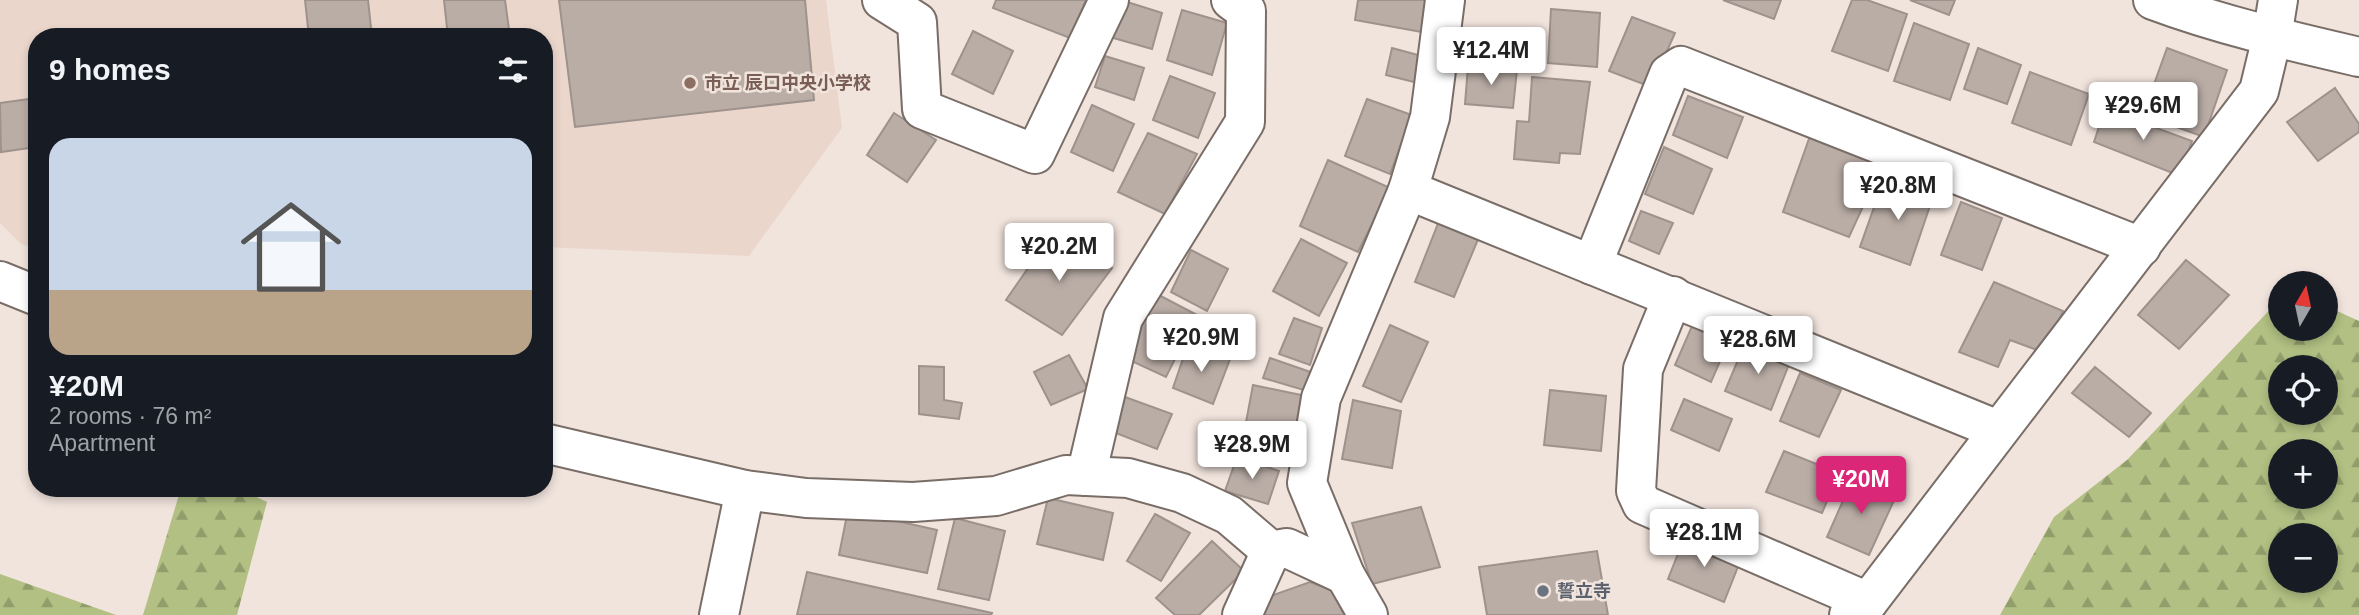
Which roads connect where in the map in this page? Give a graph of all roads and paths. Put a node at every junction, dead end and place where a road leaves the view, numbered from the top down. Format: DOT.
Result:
graph roads {
  1 [pos="882,0"];
  2 [pos="1109,0"];
  3 [pos="1231,0"];
  4 [pos="1445,0"];
  5 [pos="2153,0"];
  6 [pos="2278,0"];
  7 [pos="2272,37"];
  8 [pos="2359,57"];
  9 [pos="1408,190"];
  10 [pos="2141,247"];
  11 [pos="1592,265"];
  12 [pos="0,281"];
  13 [pos="28,292"];
  14 [pos="1673,296"];
  15 [pos="1998,430"];
  16 [pos="553,445"];
  17 [pos="1086,476"];
  18 [pos="745,490"];
  19 [pos="1271,551"];
  20 [pos="1345,575"];
  21 [pos="1858,608"];
  22 [pos="719,615"];
  23 [pos="1242,615"];
  24 [pos="1368,615"];
  1 -- 2 [label="street"];
  3 -- 17 [label="street"];
  4 -- 9 [label="street"];
  5 -- 7 [label="street"];
  6 -- 7 [label="street"];
  7 -- 8 [label="street"];
  7 -- 10 [label="street"];
  9 -- 11 [label="street"];
  9 -- 20 [label="street"];
  10 -- 11 [label="street"];
  10 -- 15 [label="street"];
  11 -- 14 [label="street"];
  12 -- 13 [label="street"];
  14 -- 15 [label="street"];
  14 -- 21 [label="street"];
  15 -- 21 [label="street"];
  16 -- 18 [label="street"];
  17 -- 18 [label="street"];
  17 -- 19 [label="street"];
  18 -- 22 [label="street"];
  19 -- 20 [label="street"];
  19 -- 23 [label="street"];
  20 -- 24 [label="street"];
}
